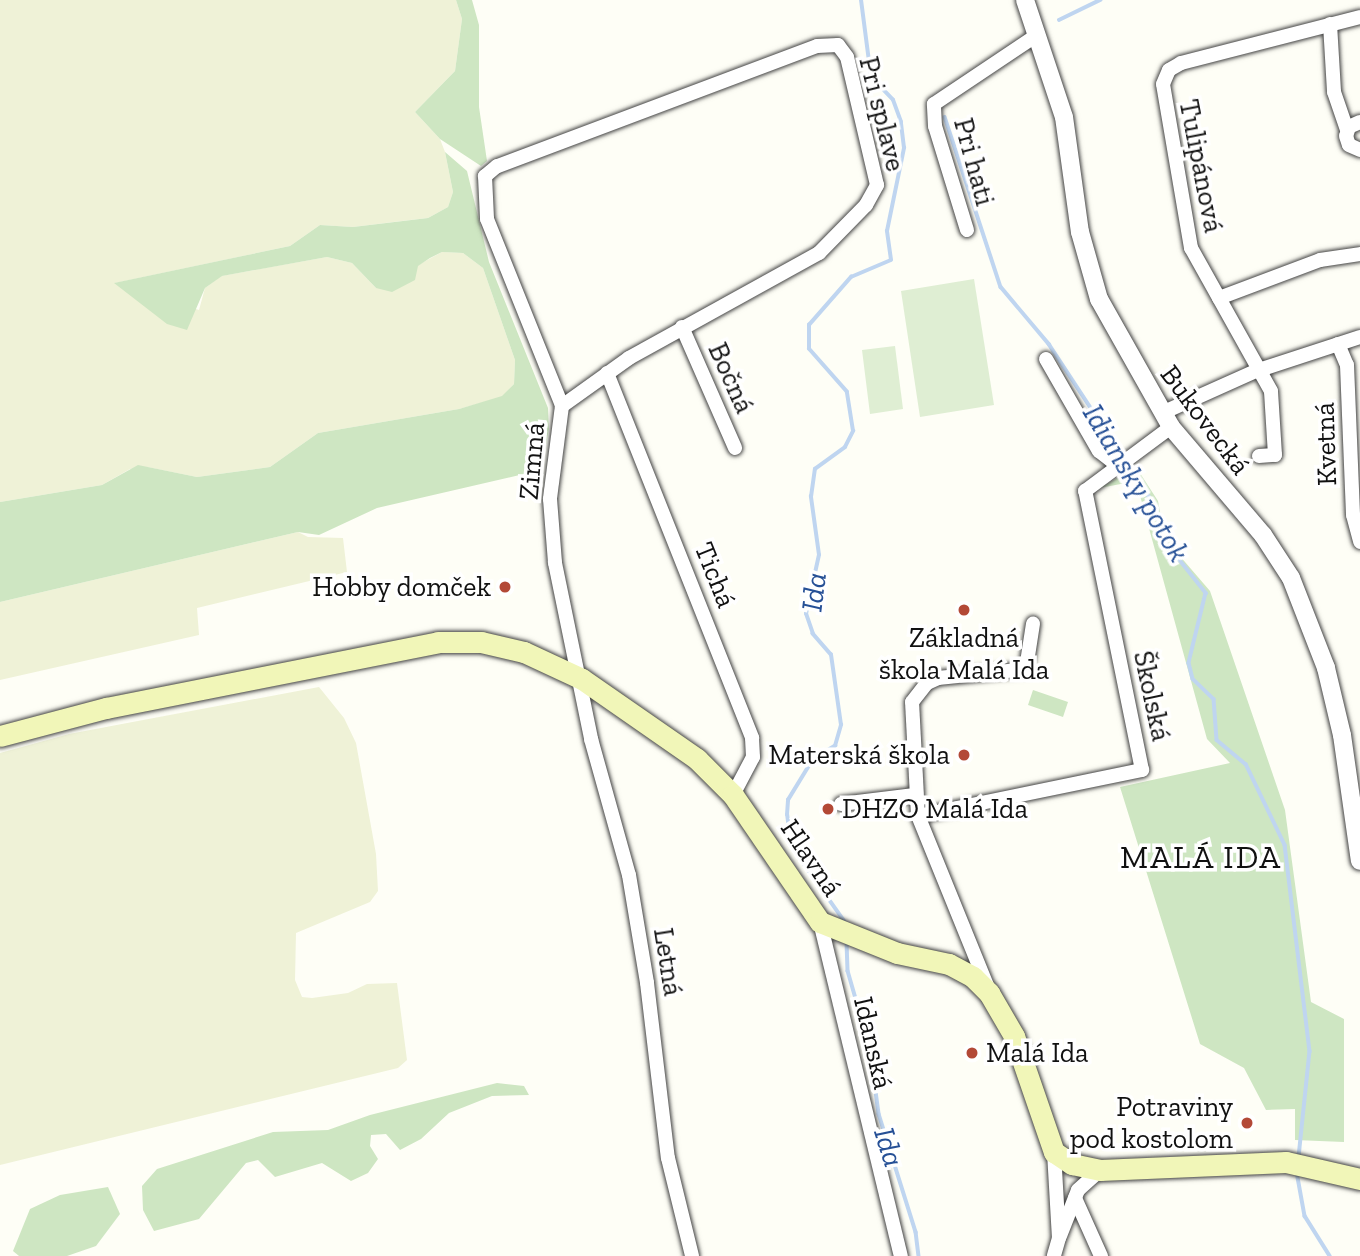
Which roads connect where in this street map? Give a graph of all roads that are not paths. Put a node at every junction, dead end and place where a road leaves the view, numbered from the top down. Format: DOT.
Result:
graph roads {
  1 [pos="1025,0"];
  2 [pos="1360,17"];
  3 [pos="1330,24"];
  4 [pos="1037,35"];
  5 [pos="1354,126"];
  6 [pos="1360,150"];
  7 [pos="485,176"];
  8 [pos="967,230"];
  9 [pos="1360,254"];
  10 [pos="1219,298"];
  11 [pos="682,327"];
  12 [pos="1360,337"];
  13 [pos="1338,344"];
  14 [pos="1046,359"];
  15 [pos="1256,371"];
  16 [pos="607,373"];
  17 [pos="562,406"];
  18 [pos="1167,420"];
  19 [pos="735,448"];
  20 [pos="1259,456"];
  21 [pos="1118,466"];
  22 [pos="1360,542"];
  23 [pos="1033,624"];
  24 [pos="582,679"];
  25 [pos="0,736"];
  26 [pos="1355,787"];
  27 [pos="733,795"];
  28 [pos="914,795"];
  29 [pos="842,804"];
  30 [pos="918,816"];
  31 [pos="1360,861"];
  32 [pos="820,922"];
  33 [pos="973,950"];
  34 [pos="963,970"];
  35 [pos="989,993"];
  36 [pos="1054,1152"];
  37 [pos="1100,1170"];
  38 [pos="1328,1172"];
  39 [pos="1360,1179"];
  40 [pos="1360,1191"];
  41 [pos="1075,1198"];
  42 [pos="1059,1238"];
  43 [pos="692,1256"];
  44 [pos="901,1256"];
  45 [pos="1054,1256"];
  46 [pos="1101,1256"];
  1 -- 4 [label="street, Bukovecká"];
  2 -- 3 [label="street, Tulipánová"];
  3 -- 5 [label="street"];
  3 -- 10 [label="street, Tulipánová"];
  4 -- 8 [label="street, Pri hati"];
  4 -- 18 [label="street, Bukovecká"];
  5 -- 6 [label="street"];
  7 -- 11 [label="street, Pri splave"];
  7 -- 17 [label="street, Zimná"];
  9 -- 10 [label="street"];
  10 -- 15 [label="street, Tulipánová"];
  11 -- 16 [label="street, Pri splave"];
  11 -- 19 [label="street, Bočná"];
  12 -- 13 [label="street, Školská"];
  13 -- 15 [label="street, Školská"];
  13 -- 22 [label="street, Kvetná"];
  14 -- 21 [label="street"];
  15 -- 18 [label="street, Školská"];
  15 -- 20 [label="street, Kvetná"];
  16 -- 17 [label="street, Pri splave"];
  16 -- 27 [label="street, Tichá"];
  17 -- 24 [label="street, Zimná"];
  18 -- 21 [label="street, Školská"];
  18 -- 26 [label="street, Bukovecká"];
  21 -- 30 [label="street, Školská"];
  23 -- 28 [label="street"];
  24 -- 25 [label="main road, Hlavná"];
  24 -- 27 [label="main road, Hlavná"];
  24 -- 43 [label="street, Letná"];
  26 -- 31 [label="street, Bukovecká"];
  27 -- 32 [label="main road, Hlavná"];
  28 -- 29 [label="street"];
  28 -- 30 [label="street"];
  30 -- 33 [label="street"];
  32 -- 34 [label="main road, Hlavná"];
  32 -- 44 [label="street, Idanská"];
  33 -- 34 [label="street"];
  33 -- 35 [label="street"];
  34 -- 35 [label="main road, Hlavná"];
  35 -- 36 [label="main road, Hlavná"];
  36 -- 37 [label="main road"];
  36 -- 42 [label="street"];
  37 -- 38 [label="main road"];
  37 -- 41 [label="street"];
  38 -- 39 [label="main road"];
  38 -- 40 [label="main road"];
  41 -- 42 [label="street"];
  41 -- 46 [label="street"];
  42 -- 45 [label="street"];
}
